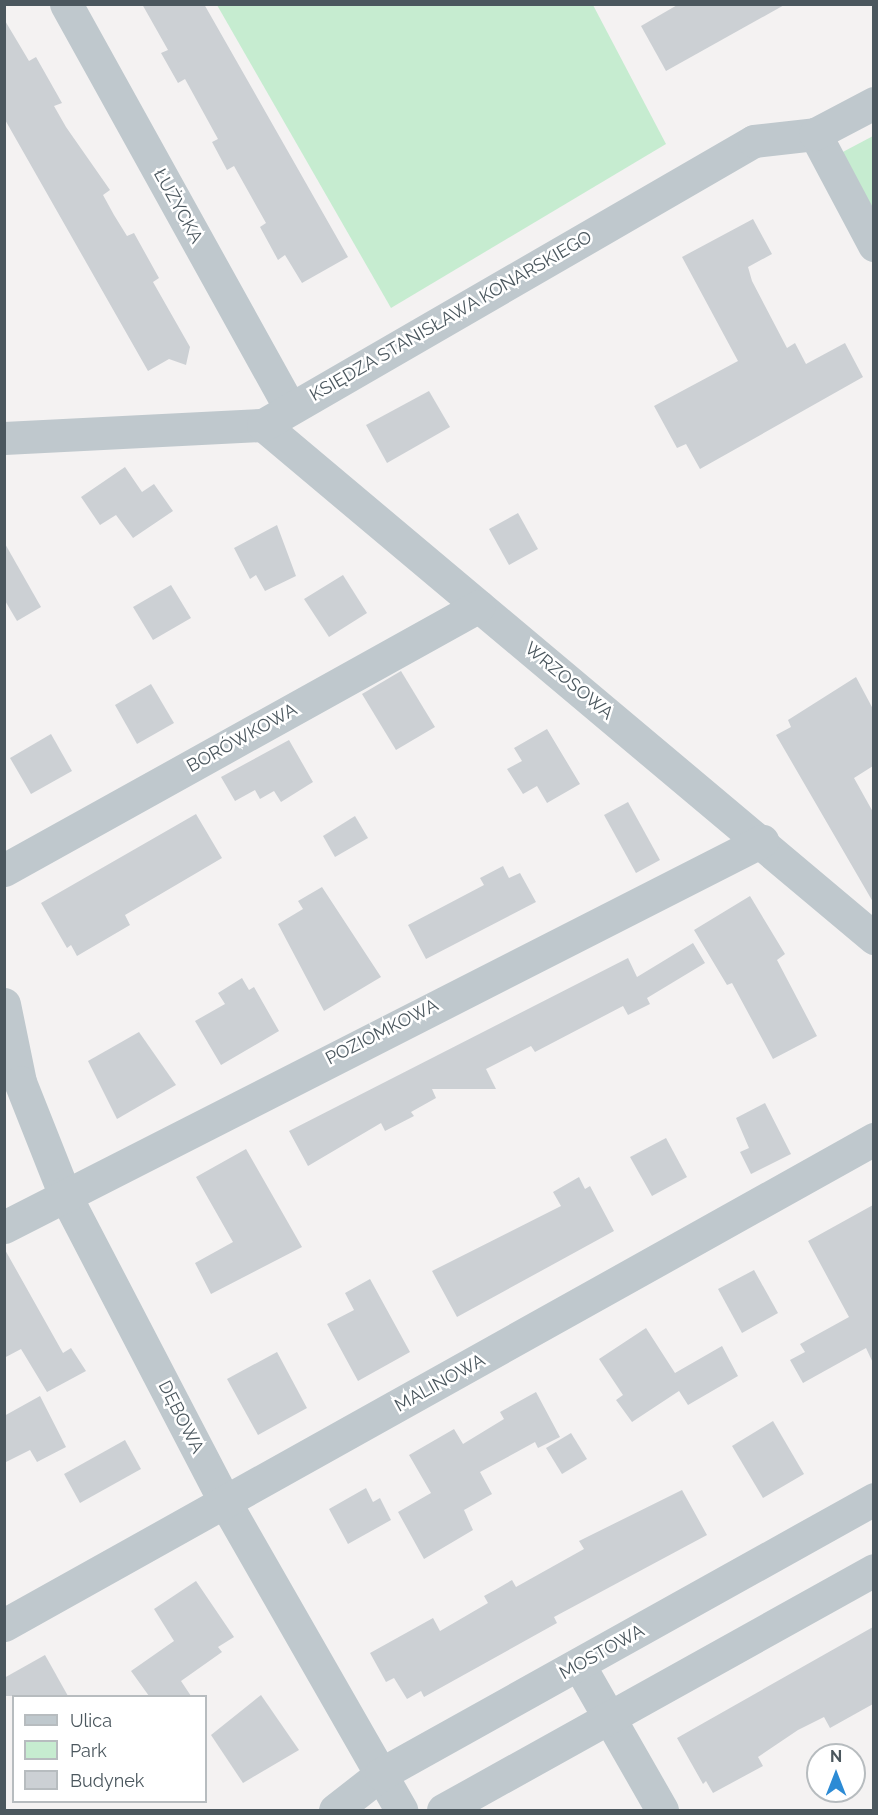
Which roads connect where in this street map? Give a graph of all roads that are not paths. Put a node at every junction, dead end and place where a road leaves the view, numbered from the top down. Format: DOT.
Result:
graph roads {
  1 [pos="66,4"];
  2 [pos="873,102"];
  3 [pos="814,134"];
  4 [pos="873,244"];
  5 [pos="276,416"];
  6 [pos="4,438"];
  7 [pos="479,606"];
  8 [pos="762,841"];
  9 [pos="4,870"];
  10 [pos="873,938"];
  11 [pos="4,1004"];
  12 [pos="873,1139"];
  13 [pos="64,1193"];
  14 [pos="4,1227"];
  15 [pos="873,1499"];
  16 [pos="226,1504"];
  17 [pos="873,1570"];
  18 [pos="4,1625"];
  19 [pos="579,1665"];
  20 [pos="609,1716"];
  21 [pos="381,1774"];
  22 [pos="335,1810"];
  23 [pos="401,1810"];
  24 [pos="443,1810"];
  25 [pos="662,1810"];
  1 -- 5 [label="street, ŁUŻYCKA"];
  2 -- 3 [label="street, KSIĘDZA STANISŁAWA KONARSKIEGO"];
  3 -- 4 [label="street"];
  3 -- 5 [label="street, KSIĘDZA STANISŁAWA KONARSKIEGO"];
  5 -- 6 [label="street, KSIĘDZA STANISŁAWA KONARSKIEGO"];
  5 -- 7 [label="street, WRZOSOWA"];
  7 -- 8 [label="street, WRZOSOWA"];
  7 -- 9 [label="street, BORÓWKOWA"];
  8 -- 10 [label="street, WRZOSOWA"];
  8 -- 13 [label="street, POZIOMKOWA"];
  11 -- 13 [label="street, DĘBOWA"];
  12 -- 16 [label="street, MALINOWA"];
  13 -- 14 [label="street, POZIOMKOWA"];
  13 -- 16 [label="street, DĘBOWA"];
  15 -- 19 [label="street, MOSTOWA"];
  16 -- 18 [label="street, MALINOWA"];
  16 -- 21 [label="street, DĘBOWA"];
  17 -- 20 [label="street"];
  19 -- 20 [label="street"];
  19 -- 21 [label="street, MOSTOWA"];
  20 -- 24 [label="street"];
  20 -- 25 [label="street"];
  21 -- 22 [label="street, MOSTOWA"];
  21 -- 23 [label="street, DĘBOWA"];
}
